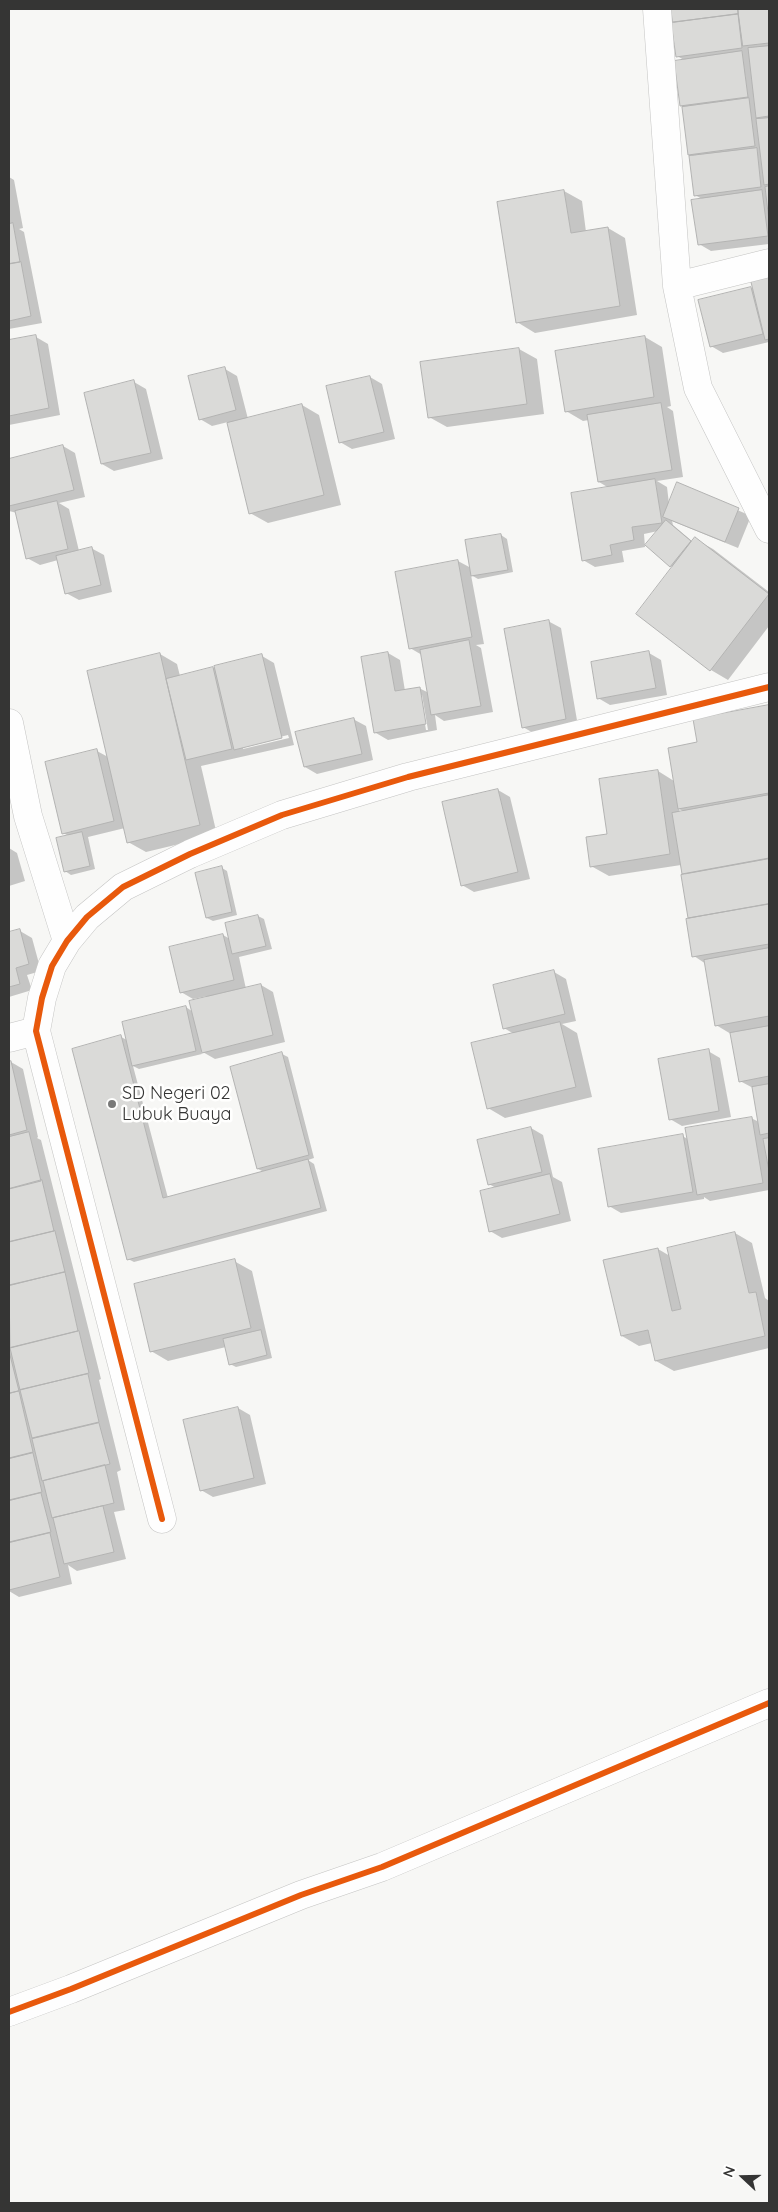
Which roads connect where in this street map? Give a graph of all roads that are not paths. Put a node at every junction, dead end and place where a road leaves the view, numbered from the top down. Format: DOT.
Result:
graph roads {
  1 [pos="657,9"];
  2 [pos="769,263"];
  3 [pos="677,286"];
  4 [pos="769,529"];
  5 [pos="769,687"];
  6 [pos="9,723"];
  7 [pos="19,820"];
  8 [pos="67,941"];
  9 [pos="36,1031"];
  10 [pos="9,1038"];
  11 [pos="162,1519"];
  12 [pos="769,1703"];
  13 [pos="9,2012"];
  1 -- 3 [label="street"];
  2 -- 3 [label="street"];
  3 -- 4 [label="street"];
  5 -- 8 [label="street"];
  6 -- 7 [label="street"];
  7 -- 8 [label="street"];
  8 -- 9 [label="street"];
  9 -- 10 [label="street"];
  9 -- 11 [label="street"];
  12 -- 13 [label="street"];
}
